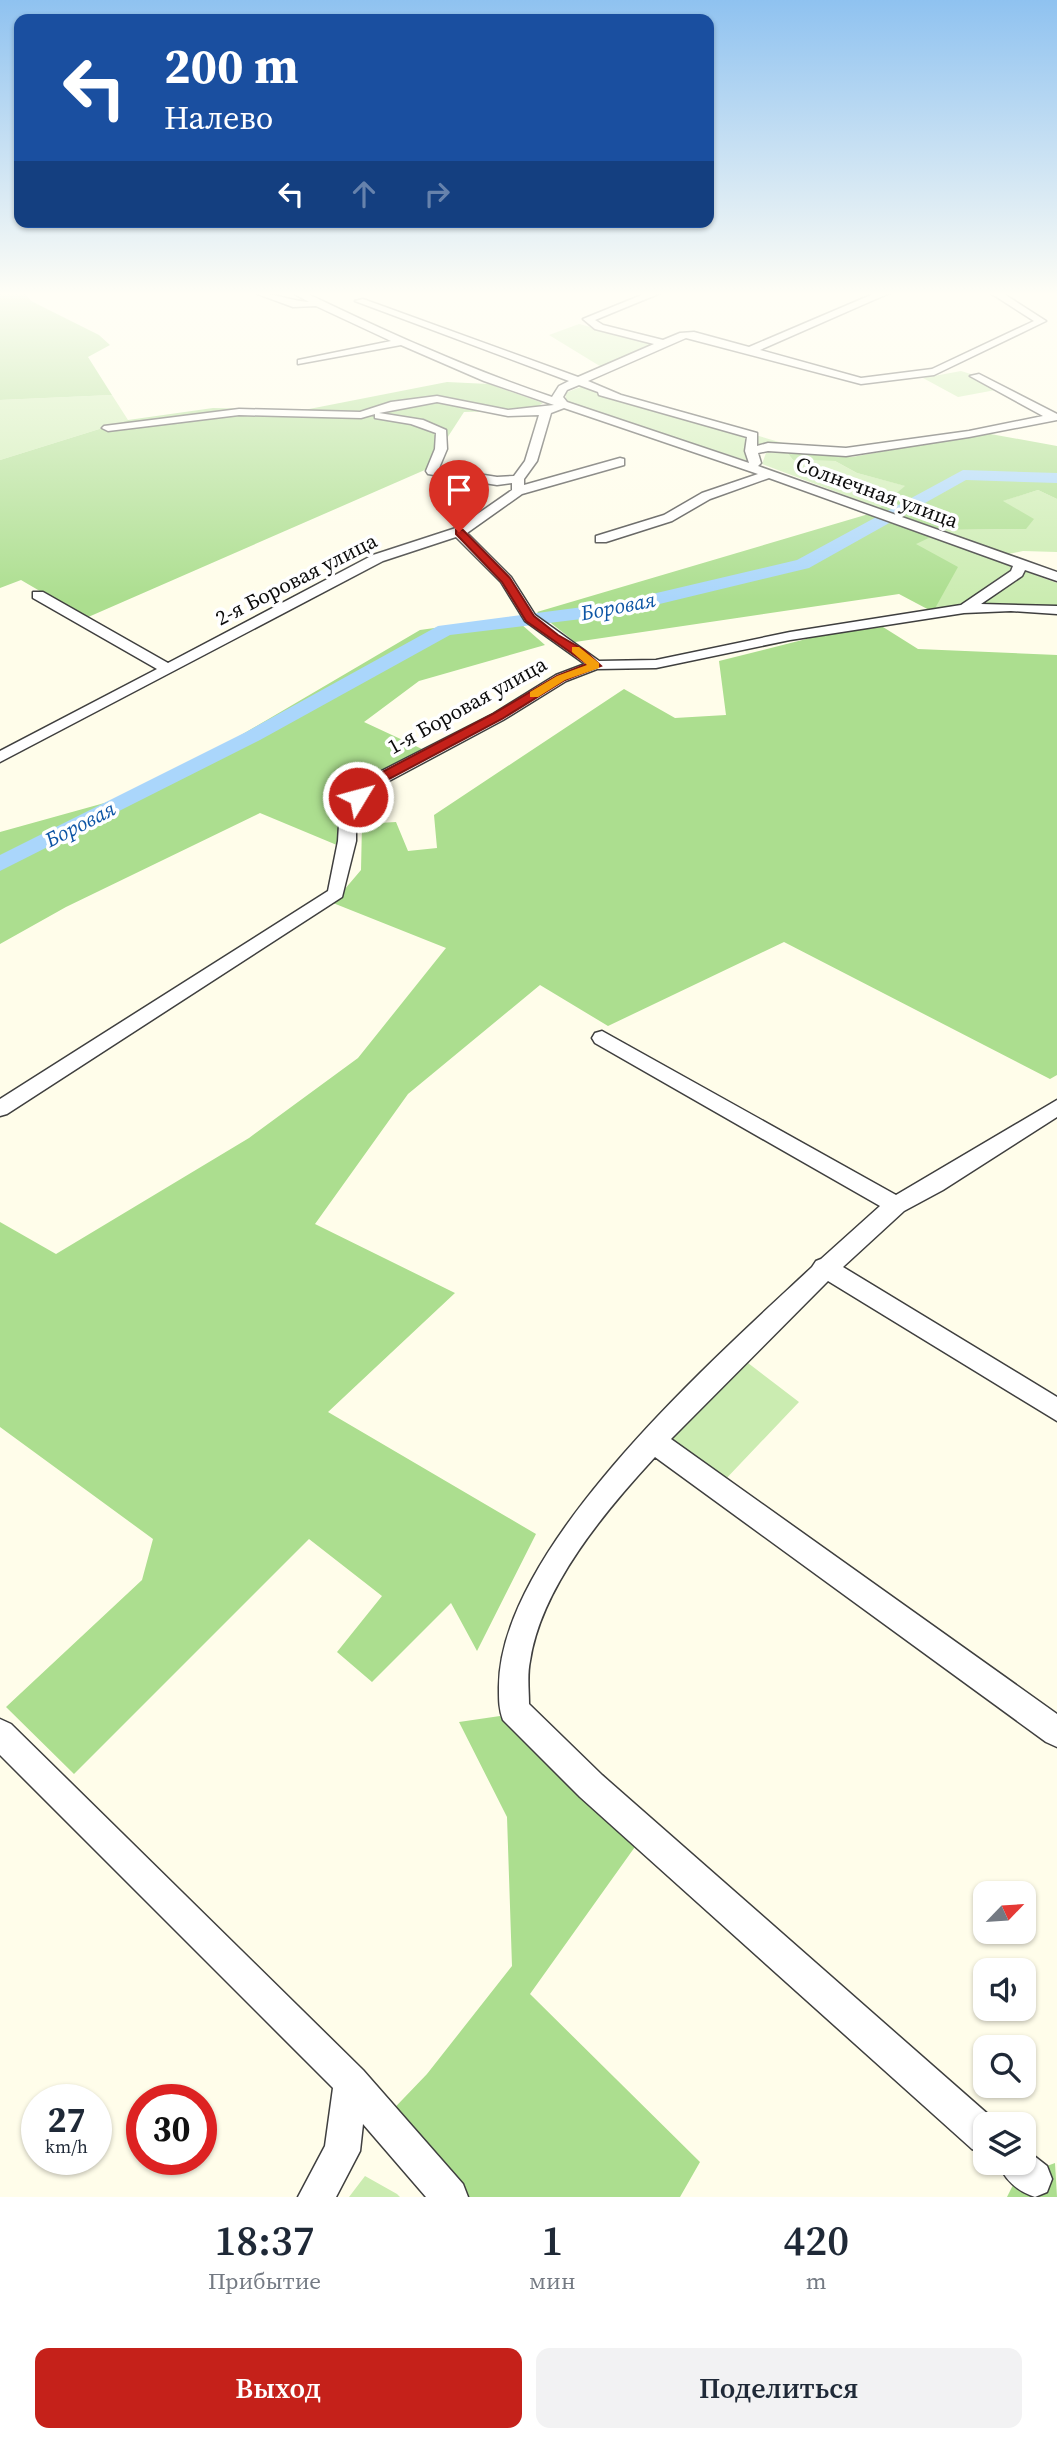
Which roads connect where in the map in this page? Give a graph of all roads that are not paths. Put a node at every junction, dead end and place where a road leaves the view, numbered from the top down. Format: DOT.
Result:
graph roads {
  1 [pos="533,395"];
  2 [pos="557,395"];
  3 [pos="613,395"];
  4 [pos="616,395"];
  5 [pos="1012,395"];
  6 [pos="564,405"];
  7 [pos="546,411"];
  8 [pos="361,415"];
  9 [pos="1054,417"];
  10 [pos="108,428"];
  11 [pos="751,451"];
  12 [pos="620,462"];
  13 [pos="763,472"];
  14 [pos="518,485"];
  15 [pos="459,532"];
  16 [pos="601,538"];
  17 [pos="1021,564"];
  18 [pos="1057,577"];
  19 [pos="38,595"];
  20 [pos="964,609"];
  21 [pos="1057,610"];
  22 [pos="595,666"];
  23 [pos="168,669"];
  24 [pos="0,757"];
  25 [pos="602,1038"];
  26 [pos="1057,1107"];
  27 [pos="0,1108"];
  28 [pos="896,1205"];
  29 [pos="824,1267"];
  30 [pos="1057,1410"];
  31 [pos="652,1440"];
  32 [pos="1057,1732"];
  33 [pos="0,1734"];
  34 [pos="351,2082"];
  35 [pos="973,2125"];
  36 [pos="316,2197"];
  37 [pos="450,2197"];
  1 -- 6 [label="street, Солнечная улица"];
  2 -- 6 [label="street"];
  3 -- 4 [label="street"];
  4 -- 11 [label="street"];
  5 -- 9 [label="street"];
  6 -- 7 [label="street"];
  6 -- 13 [label="street, Солнечная улица"];
  7 -- 8 [label="street"];
  7 -- 14 [label="street, 2-я Боровая улица"];
  8 -- 10 [label="street"];
  8 -- 14 [label="street"];
  9 -- 11 [label="street"];
  11 -- 13 [label="street"];
  12 -- 14 [label="street"];
  13 -- 16 [label="street"];
  13 -- 17 [label="street, Солнечная улица"];
  14 -- 15 [label="street, 2-я Боровая улица"];
  15 -- 22 [label="street"];
  15 -- 23 [label="street, 2-я Боровая улица"];
  17 -- 18 [label="street, Солнечная улица"];
  17 -- 20 [label="street"];
  19 -- 23 [label="street"];
  20 -- 21 [label="street, 1-я Боровая улица"];
  20 -- 22 [label="street, 1-я Боровая улица"];
  22 -- 27 [label="street, 1-я Боровая улица"];
  23 -- 24 [label="street, 2-я Боровая улица"];
  25 -- 28 [label="street"];
  26 -- 28 [label="street"];
  28 -- 29 [label="street"];
  29 -- 30 [label="street"];
  29 -- 31 [label="street"];
  31 -- 32 [label="street"];
  31 -- 35 [label="street"];
  33 -- 34 [label="street"];
  34 -- 36 [label="street"];
  34 -- 37 [label="street"];
}
